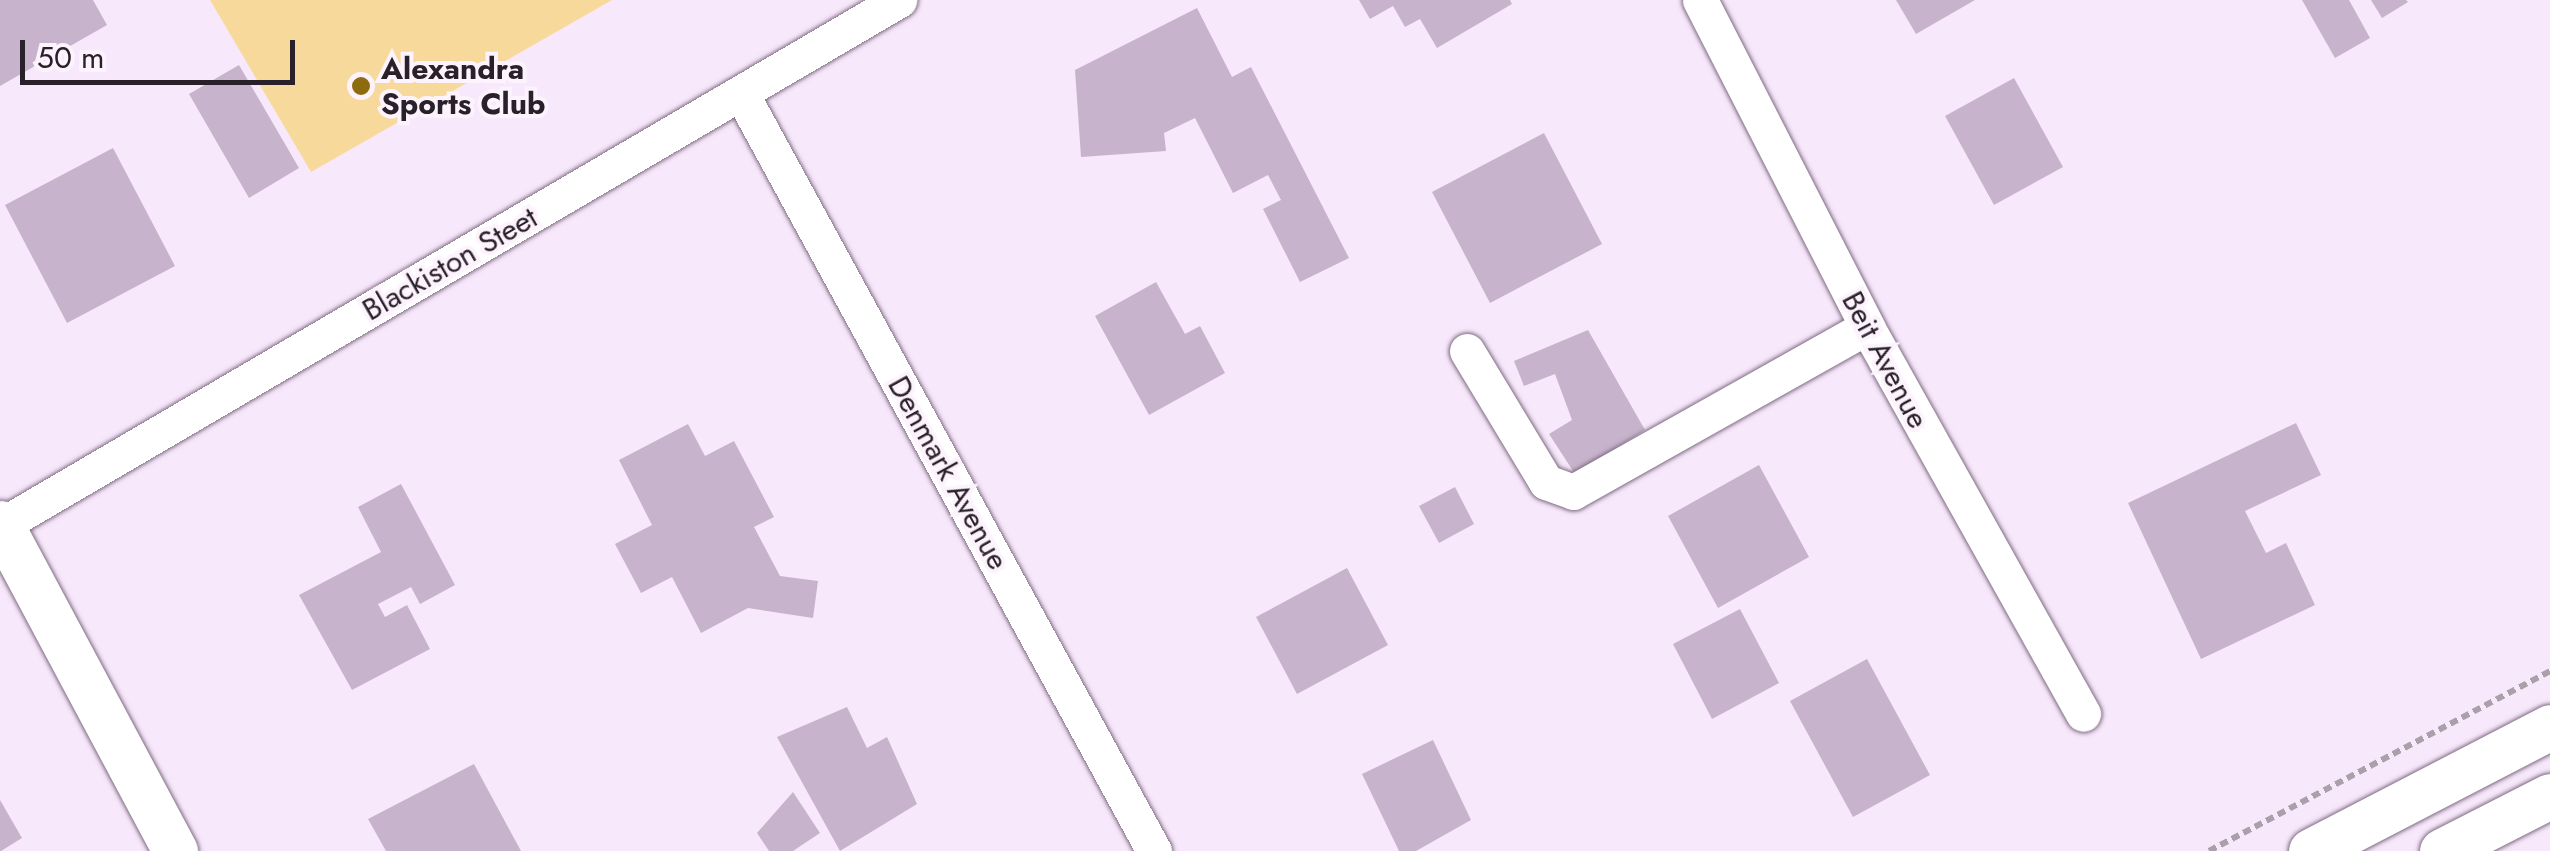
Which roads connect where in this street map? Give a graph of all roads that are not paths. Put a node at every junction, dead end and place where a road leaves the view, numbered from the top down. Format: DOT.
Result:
graph roads {
  1 [pos="899,0"];
  2 [pos="1700,0"];
  3 [pos="742,95"];
  4 [pos="1867,328"];
  5 [pos="1467,351"];
  6 [pos="0,525"];
  7 [pos="2083,714"];
  8 [pos="2550,728"];
  9 [pos="2550,796"];
  10 [pos="175,851"];
  11 [pos="1154,851"];
  12 [pos="2311,851"];
  13 [pos="2442,851"];
  1 -- 3 [label="street, Blackiston Steet"];
  2 -- 4 [label="street, Beit Avenue"];
  3 -- 6 [label="street, Blackiston Steet"];
  3 -- 11 [label="street, Denmark Avenue"];
  4 -- 5 [label="street"];
  4 -- 7 [label="street, Beit Avenue"];
  6 -- 10 [label="main road"];
  8 -- 12 [label="main road"];
  9 -- 13 [label="main road"];
}
